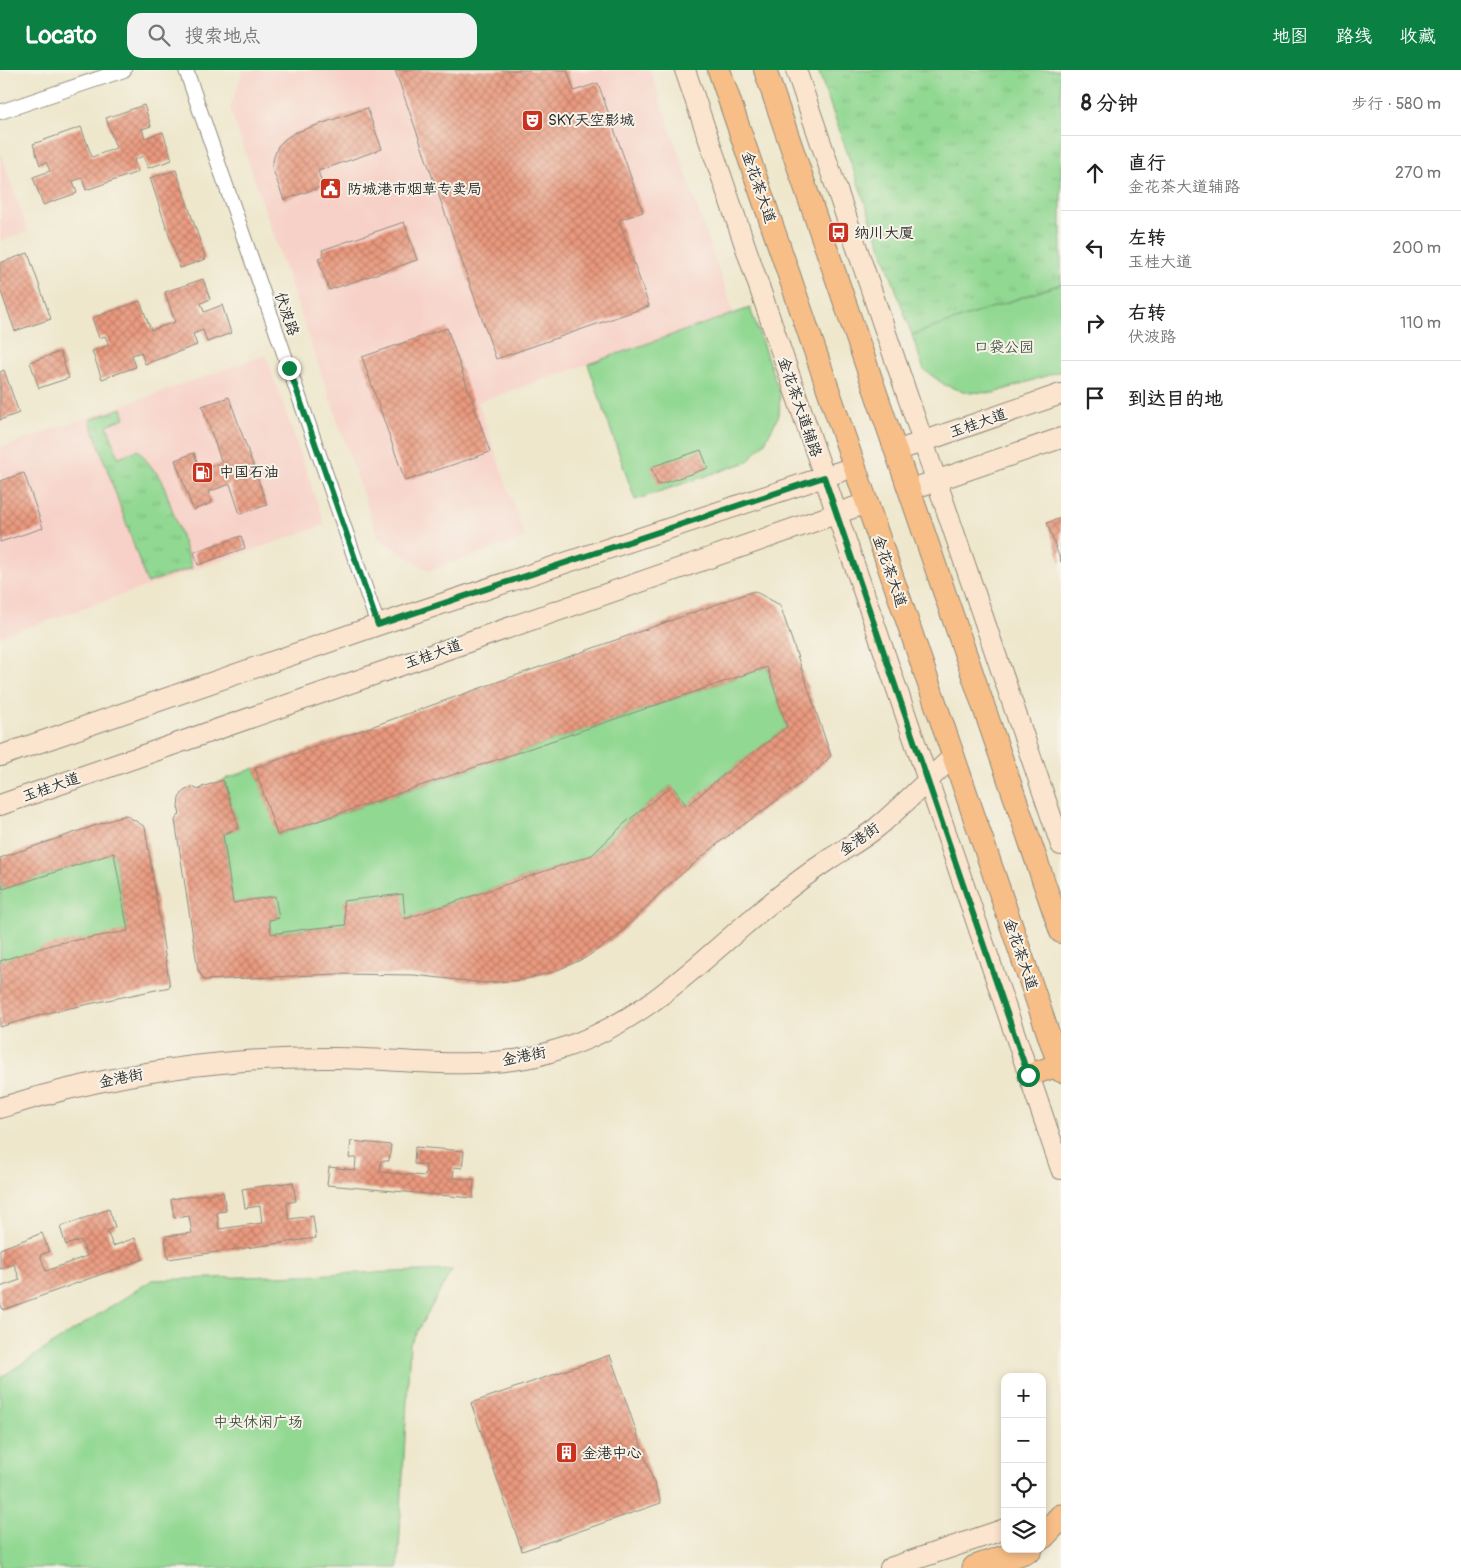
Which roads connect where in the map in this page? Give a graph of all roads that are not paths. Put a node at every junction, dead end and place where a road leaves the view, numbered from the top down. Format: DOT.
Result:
graph roads {
  1 [pos="124,70"];
  2 [pos="186,70"];
  3 [pos="685,70"];
  4 [pos="719,70"];
  5 [pos="765,70"];
  6 [pos="796,70"];
  7 [pos="0,112"];
  8 [pos="1061,394"];
  9 [pos="1061,438"];
  10 [pos="923,442"];
  11 [pos="896,452"];
  12 [pos="854,467"];
  13 [pos="824,477"];
  14 [pos="936,480"];
  15 [pos="909,490"];
  16 [pos="867,503"];
  17 [pos="837,514"];
  18 [pos="378,625"];
  19 [pos="0,756"];
  20 [pos="953,757"];
  21 [pos="928,780"];
  22 [pos="0,805"];
  23 [pos="1061,844"];
  24 [pos="1061,932"];
  25 [pos="1060,1068"];
  26 [pos="1028,1075"];
  27 [pos="0,1108"];
  28 [pos="1061,1169"];
  29 [pos="1061,1510"];
  30 [pos="1046,1515"];
  31 [pos="1061,1517"];
  32 [pos="1001,1530"];
  33 [pos="1046,1533"];
  34 [pos="1061,1539"];
  35 [pos="1046,1544"];
  36 [pos="1018,1553"];
  37 [pos="890,1568"];
  38 [pos="975,1568"];
  1 -- 7 [label="street"];
  2 -- 18 [label="street, 伏波路"];
  3 -- 13 [label="street, 金花茶大道辅路"];
  4 -- 12 [label="main road, 金花茶大道"];
  5 -- 11 [label="main road"];
  6 -- 10 [label="street"];
  8 -- 10 [label="street, 玉桂大道"];
  9 -- 14 [label="street"];
  10 -- 11 [label="street, 玉桂大道"];
  10 -- 14 [label="street"];
  11 -- 15 [label="main road"];
  12 -- 13 [label="street"];
  12 -- 16 [label="main road, 金花茶大道"];
  13 -- 17 [label="street, 金花茶大道辅路"];
  13 -- 18 [label="street"];
  14 -- 15 [label="street"];
  14 -- 23 [label="street"];
  15 -- 24 [label="main road"];
  16 -- 17 [label="street, 玉桂大道"];
  16 -- 20 [label="main road, 金花茶大道"];
  17 -- 21 [label="street, 金花茶大道辅路"];
  17 -- 22 [label="street, 玉桂大道"];
  18 -- 19 [label="street"];
  20 -- 21 [label="street, 金港街"];
  20 -- 25 [label="main road, 金花茶大道"];
  21 -- 26 [label="street, 金花茶大道辅路"];
  21 -- 27 [label="street, 金港街"];
  25 -- 26 [label="main road"];
  26 -- 28 [label="street, 金花茶大道辅路"];
  29 -- 30 [label="street"];
  31 -- 33 [label="highway"];
  32 -- 37 [label="street"];
  34 -- 35 [label="highway"];
  36 -- 38 [label="highway"];
}
